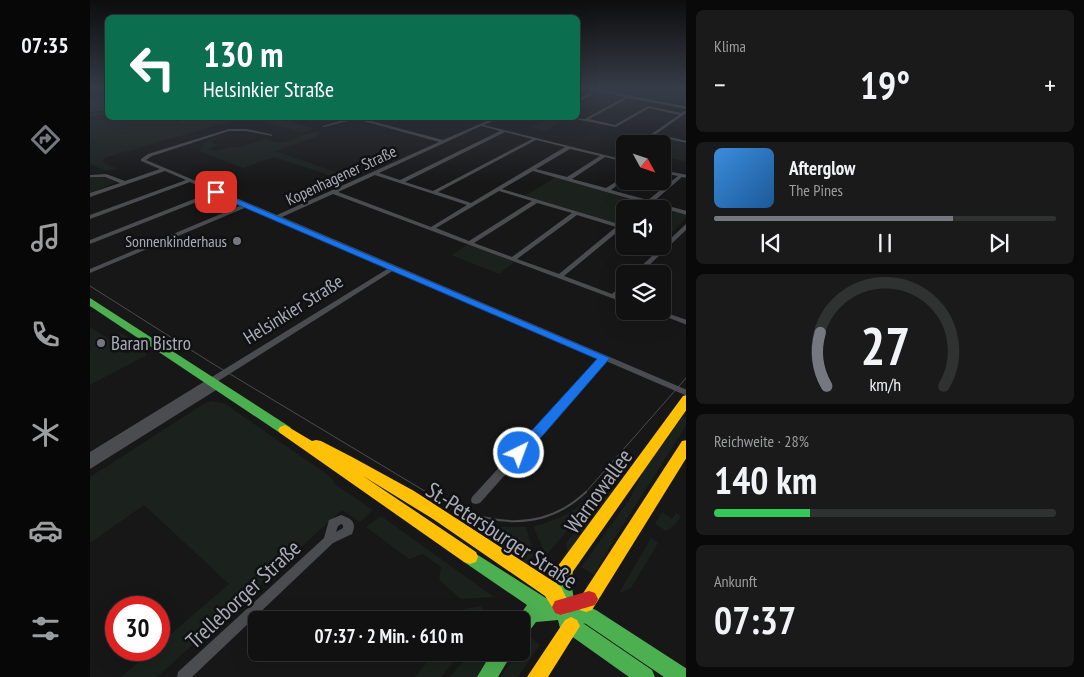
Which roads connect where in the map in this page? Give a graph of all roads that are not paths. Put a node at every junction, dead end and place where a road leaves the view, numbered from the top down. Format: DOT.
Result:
graph roads {
  1 [pos="345,121"];
  2 [pos="365,121"];
  3 [pos="490,121"];
  4 [pos="588,121"];
  5 [pos="625,121"];
  6 [pos="672,121"];
  7 [pos="480,125"];
  8 [pos="324,126"];
  9 [pos="504,131"];
  10 [pos="270,135"];
  11 [pos="652,135"];
  12 [pos="535,139"];
  13 [pos="671,139"];
  14 [pos="444,142"];
  15 [pos="686,142"];
  16 [pos="569,147"];
  17 [pos="604,156"];
  18 [pos="616,159"];
  19 [pos="532,169"];
  20 [pos="163,170"];
  21 [pos="374,173"];
  22 [pos="671,173"];
  23 [pos="90,176"];
  24 [pos="684,176"];
  25 [pos="568,179"];
  26 [pos="188,181"];
  27 [pos="400,182"];
  28 [pos="125,183"];
  29 [pos="616,184"];
  30 [pos="498,189"];
  31 [pos="607,190"];
  32 [pos="216,192"];
  33 [pos="333,192"];
  34 [pos="433,193"];
  35 [pos="90,195"];
  36 [pos="642,200"];
  37 [pos="652,200"];
  38 [pos="536,201"];
  39 [pos="246,205"];
  40 [pos="471,205"];
  41 [pos="671,209"];
  42 [pos="576,213"];
  43 [pos="686,213"];
  44 [pos="90,217"];
  45 [pos="276,218"];
  46 [pos="616,225"];
  47 [pos="686,225"];
  48 [pos="431,229"];
  49 [pos="616,232"];
  50 [pos="671,237"];
  51 [pos="90,242"];
  52 [pos="469,243"];
  53 [pos="653,255"];
  54 [pos="513,259"];
  55 [pos="644,265"];
  56 [pos="393,268"];
  57 [pos="90,271"];
  58 [pos="560,276"];
  59 [pos="616,293"];
  60 [pos="613,296"];
  61 [pos="616,297"];
  62 [pos="90,302"];
  63 [pos="671,317"];
  64 [pos="686,323"];
  65 [pos="604,358"];
  66 [pos="215,383"];
  67 [pos="685,395"];
  68 [pos="296,438"];
  69 [pos="686,445"];
  70 [pos="104,452"];
  71 [pos="90,457"];
  72 [pos="90,465"];
  73 [pos="476,500"];
  74 [pos="330,540"];
  75 [pos="566,569"];
  76 [pos="550,589"];
  77 [pos="539,604"];
  78 [pos="550,611"];
  79 [pos="571,611"];
  80 [pos="531,614"];
  81 [pos="498,661"];
  82 [pos="183,677"];
  83 [pos="487,677"];
  84 [pos="537,677"];
  85 [pos="645,677"];
  86 [pos="681,677"];
  1 -- 8 [label="street, Kopenhagener Straße"];
  2 -- 14 [label="street, Kopenhagener Straße"];
  3 -- 7 [label="street, Kopenhagener Straße"];
  4 -- 5 [label="street"];
  6 -- 11 [label="street"];
  7 -- 9 [label="street"];
  7 -- 14 [label="street, Kopenhagener Straße"];
  9 -- 12 [label="street"];
  9 -- 27 [label="street"];
  10 -- 20 [label="street, Helsinkier Straße"];
  12 -- 16 [label="street"];
  12 -- 34 [label="street"];
  13 -- 15 [label="street"];
  14 -- 21 [label="street, Kopenhagener Straße"];
  16 -- 17 [label="street"];
  16 -- 19 [label="street"];
  17 -- 18 [label="street"];
  17 -- 25 [label="street"];
  19 -- 25 [label="street"];
  19 -- 30 [label="street"];
  20 -- 26 [label="street, Helsinkier Straße"];
  20 -- 28 [label="street"];
  21 -- 27 [label="street"];
  21 -- 33 [label="street, Kopenhagener Straße"];
  22 -- 24 [label="street"];
  23 -- 28 [label="street"];
  24 -- 37 [label="street"];
  25 -- 31 [label="street"];
  26 -- 32 [label="street, Helsinkier Straße"];
  26 -- 44 [label="street"];
  27 -- 34 [label="street"];
  28 -- 35 [label="street"];
  29 -- 31 [label="street"];
  30 -- 38 [label="street"];
  30 -- 40 [label="street"];
  31 -- 36 [label="street"];
  32 -- 39 [label="street, Helsinkier Straße"];
  32 -- 51 [label="street"];
  33 -- 45 [label="street, Kopenhagener Straße"];
  33 -- 48 [label="street"];
  34 -- 40 [label="street"];
  38 -- 42 [label="street"];
  38 -- 52 [label="street"];
  39 -- 45 [label="street, Helsinkier Straße"];
  39 -- 57 [label="street"];
  40 -- 48 [label="street"];
  41 -- 43 [label="street"];
  42 -- 46 [label="street"];
  42 -- 54 [label="street"];
  45 -- 56 [label="street, Helsinkier Straße"];
  47 -- 50 [label="street"];
  48 -- 52 [label="street"];
  49 -- 58 [label="street"];
  52 -- 54 [label="street"];
  53 -- 55 [label="street"];
  54 -- 58 [label="street"];
  56 -- 65 [label="street, Helsinkier Straße"];
  56 -- 66 [label="street, Helsinkier Straße"];
  58 -- 60 [label="street"];
  59 -- 60 [label="street"];
  60 -- 61 [label="street"];
  62 -- 66 [label="main road, St.-Petersburger Straße"];
  63 -- 64 [label="street"];
  65 -- 67 [label="street, Helsinkier Straße"];
  65 -- 73 [label="street"];
  66 -- 68 [label="main road, St.-Petersburger Straße"];
  66 -- 70 [label="street, Helsinkier Straße"];
  67 -- 75 [label="main road, Warnowallee"];
  68 -- 76 [label="main road, St.-Petersburger Straße"];
  68 -- 77 [label="main road, St.-Petersburger Straße"];
  69 -- 79 [label="main road"];
  70 -- 71 [label="street"];
  70 -- 72 [label="street"];
  74 -- 82 [label="street, Trelleborger Straße"];
  75 -- 76 [label="main road, Warnowallee"];
  75 -- 79 [label="main road"];
  76 -- 77 [label="main road, Warnowallee"];
  76 -- 79 [label="main road"];
  77 -- 78 [label="main road, St.-Petersburger Straße"];
  77 -- 79 [label="main road"];
  77 -- 80 [label="main road, Warnowallee"];
  78 -- 79 [label="main road"];
  78 -- 80 [label="main road"];
  79 -- 84 [label="main road"];
  79 -- 85 [label="main road"];
  79 -- 86 [label="main road"];
  81 -- 83 [label="main road"];
}
